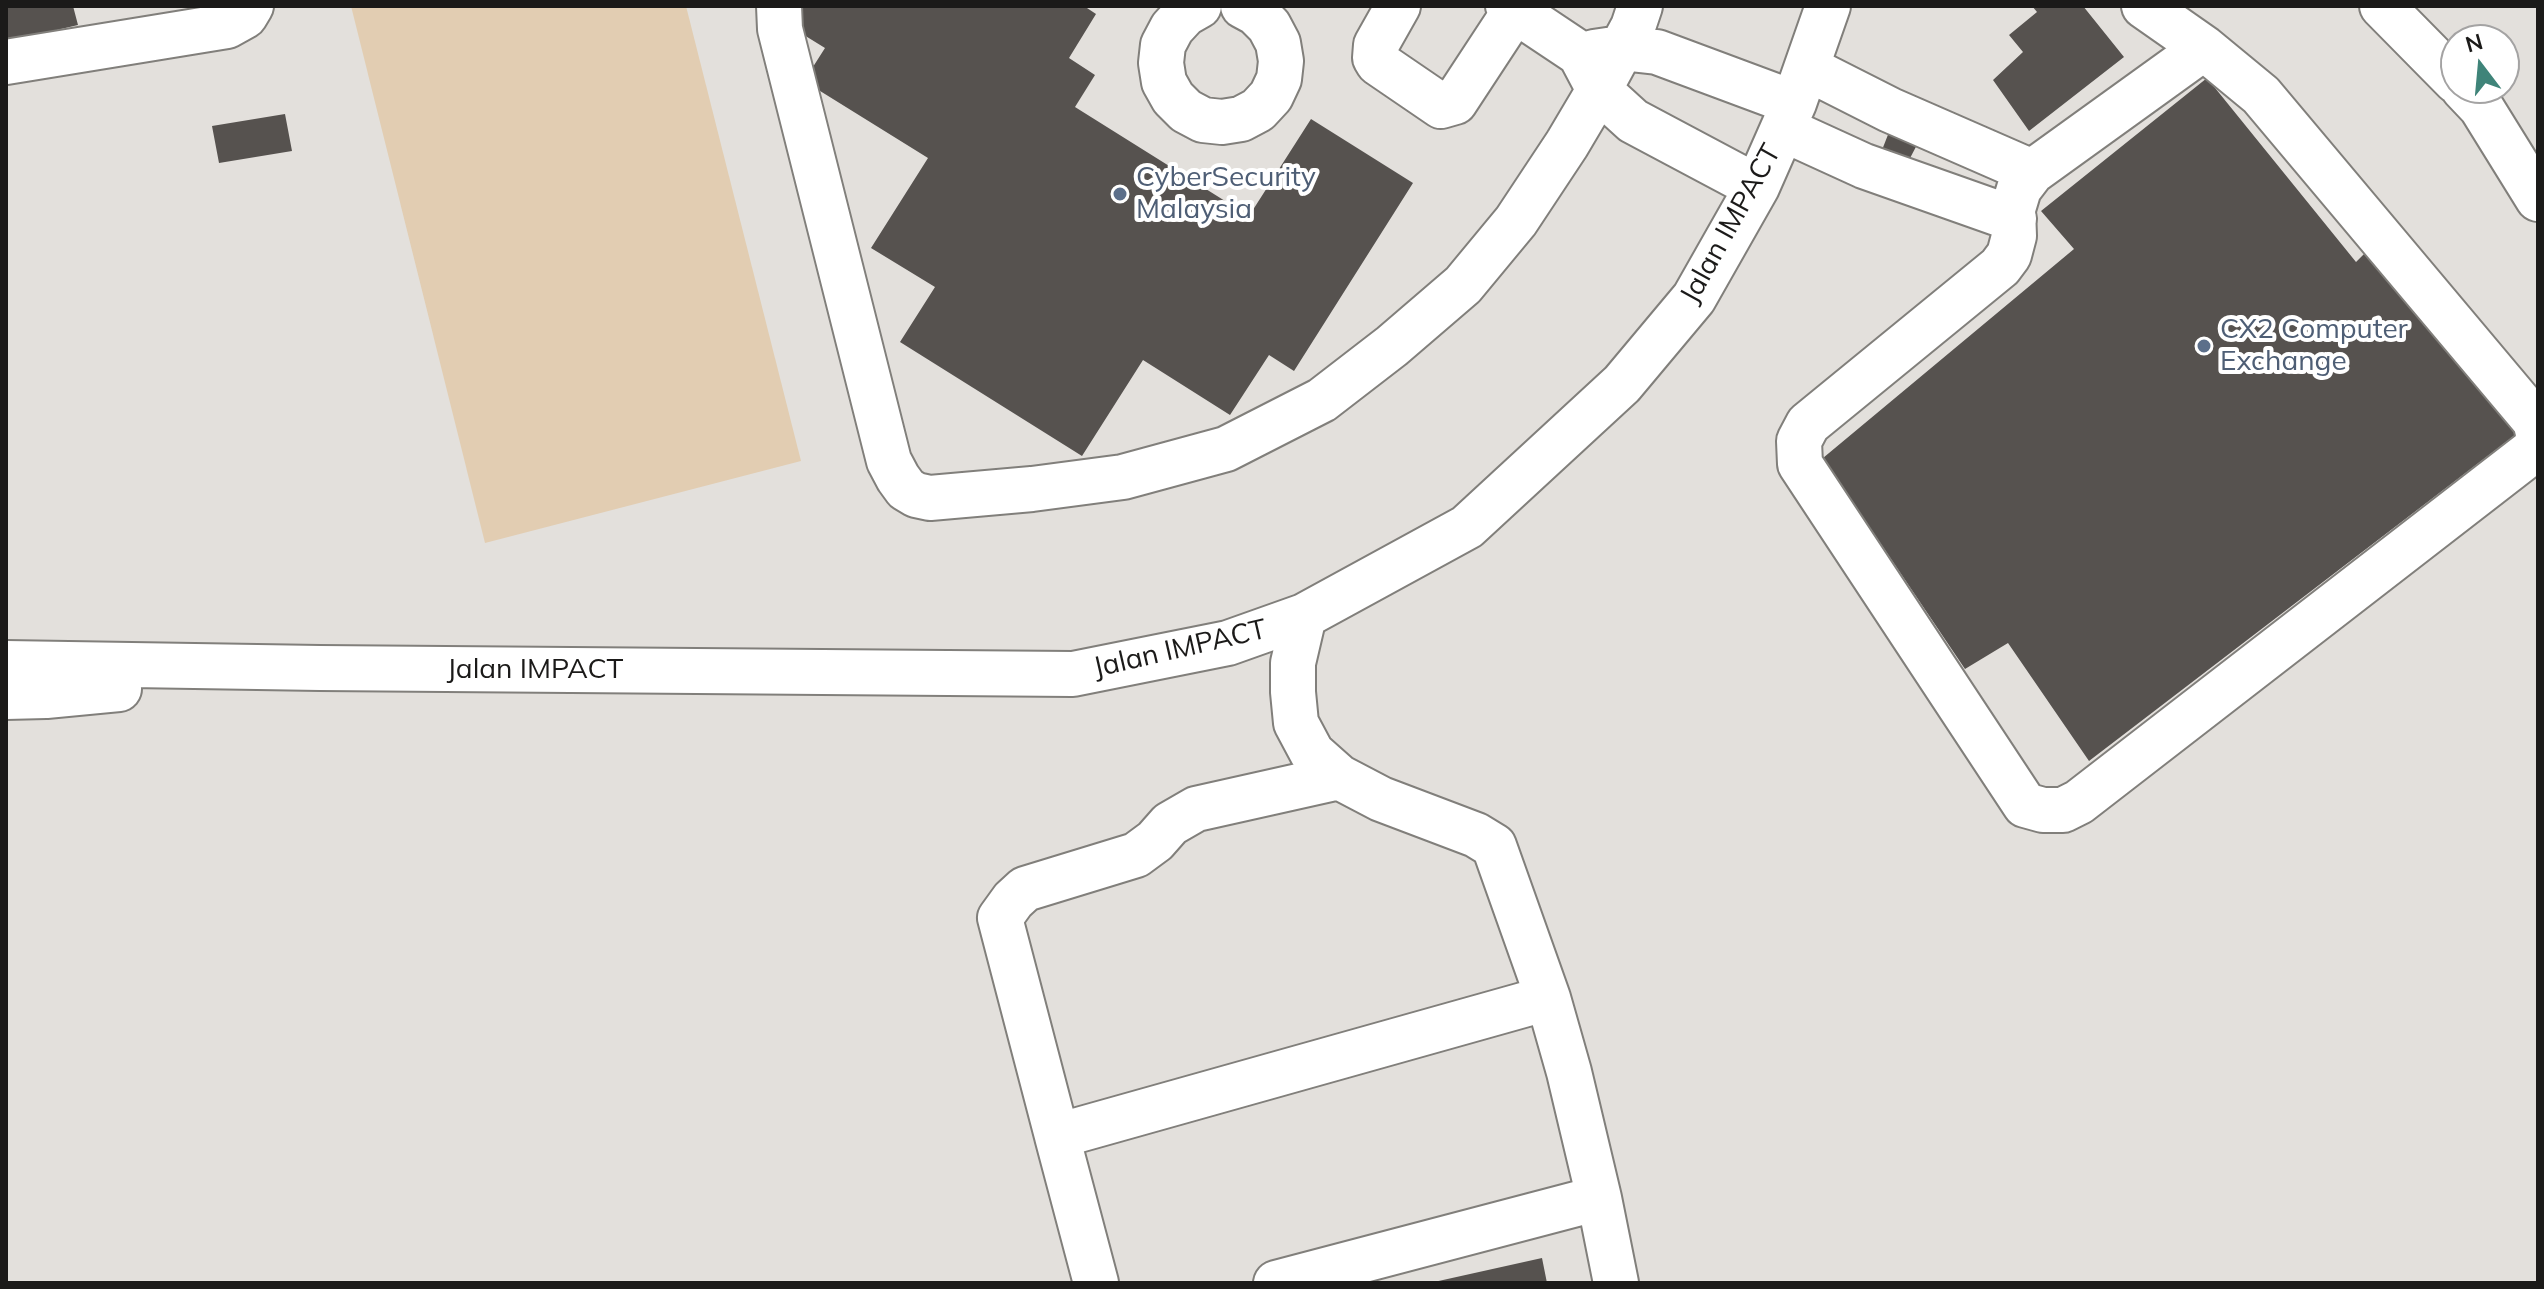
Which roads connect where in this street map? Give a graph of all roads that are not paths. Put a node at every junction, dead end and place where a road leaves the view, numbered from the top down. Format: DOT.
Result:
graph roads {
  1 [pos="251,6"];
  2 [pos="779,6"];
  3 [pos="1199,6"];
  4 [pos="1398,6"];
  5 [pos="1640,6"];
  6 [pos="1828,6"];
  7 [pos="2144,6"];
  8 [pos="2382,6"];
  9 [pos="1253,8"];
  10 [pos="1513,8"];
  11 [pos="2204,48"];
  12 [pos="6,62"];
  13 [pos="1600,64"];
  14 [pos="2440,65"];
  15 [pos="1795,100"];
  16 [pos="2478,104"];
  17 [pos="2032,172"];
  18 [pos="1757,187"];
  19 [pos="2538,199"];
  20 [pos="2014,219"];
  21 [pos="2538,436"];
  22 [pos="1304,616"];
  23 [pos="6,663"];
  24 [pos="320,668"];
  25 [pos="6,697"];
  26 [pos="1339,777"];
  27 [pos="1548,998"];
  28 [pos="1057,1136"];
  29 [pos="1599,1198"];
  30 [pos="1096,1283"];
  31 [pos="1276,1283"];
  32 [pos="1616,1283"];
  1 -- 12 [label="street"];
  2 -- 13 [label="street"];
  3 -- 9 [label="street"];
  4 -- 10 [label="street"];
  5 -- 13 [label="street"];
  6 -- 15 [label="street, Jalan IMPACT"];
  7 -- 11 [label="street"];
  8 -- 14 [label="street"];
  10 -- 13 [label="street"];
  11 -- 17 [label="street"];
  11 -- 21 [label="street"];
  13 -- 15 [label="street"];
  13 -- 18 [label="street"];
  15 -- 17 [label="street"];
  15 -- 18 [label="street, Jalan IMPACT"];
  15 -- 20 [label="street"];
  16 -- 19 [label="street"];
  17 -- 20 [label="street"];
  18 -- 22 [label="street, Jalan IMPACT"];
  20 -- 21 [label="street"];
  22 -- 24 [label="street, Jalan IMPACT"];
  22 -- 26 [label="street"];
  23 -- 24 [label="street, Jalan IMPACT"];
  24 -- 25 [label="street, Jalan IMPACT"];
  26 -- 27 [label="street"];
  26 -- 28 [label="street"];
  27 -- 28 [label="street"];
  27 -- 29 [label="street"];
  28 -- 30 [label="street"];
  29 -- 31 [label="street"];
  29 -- 32 [label="street"];
}
